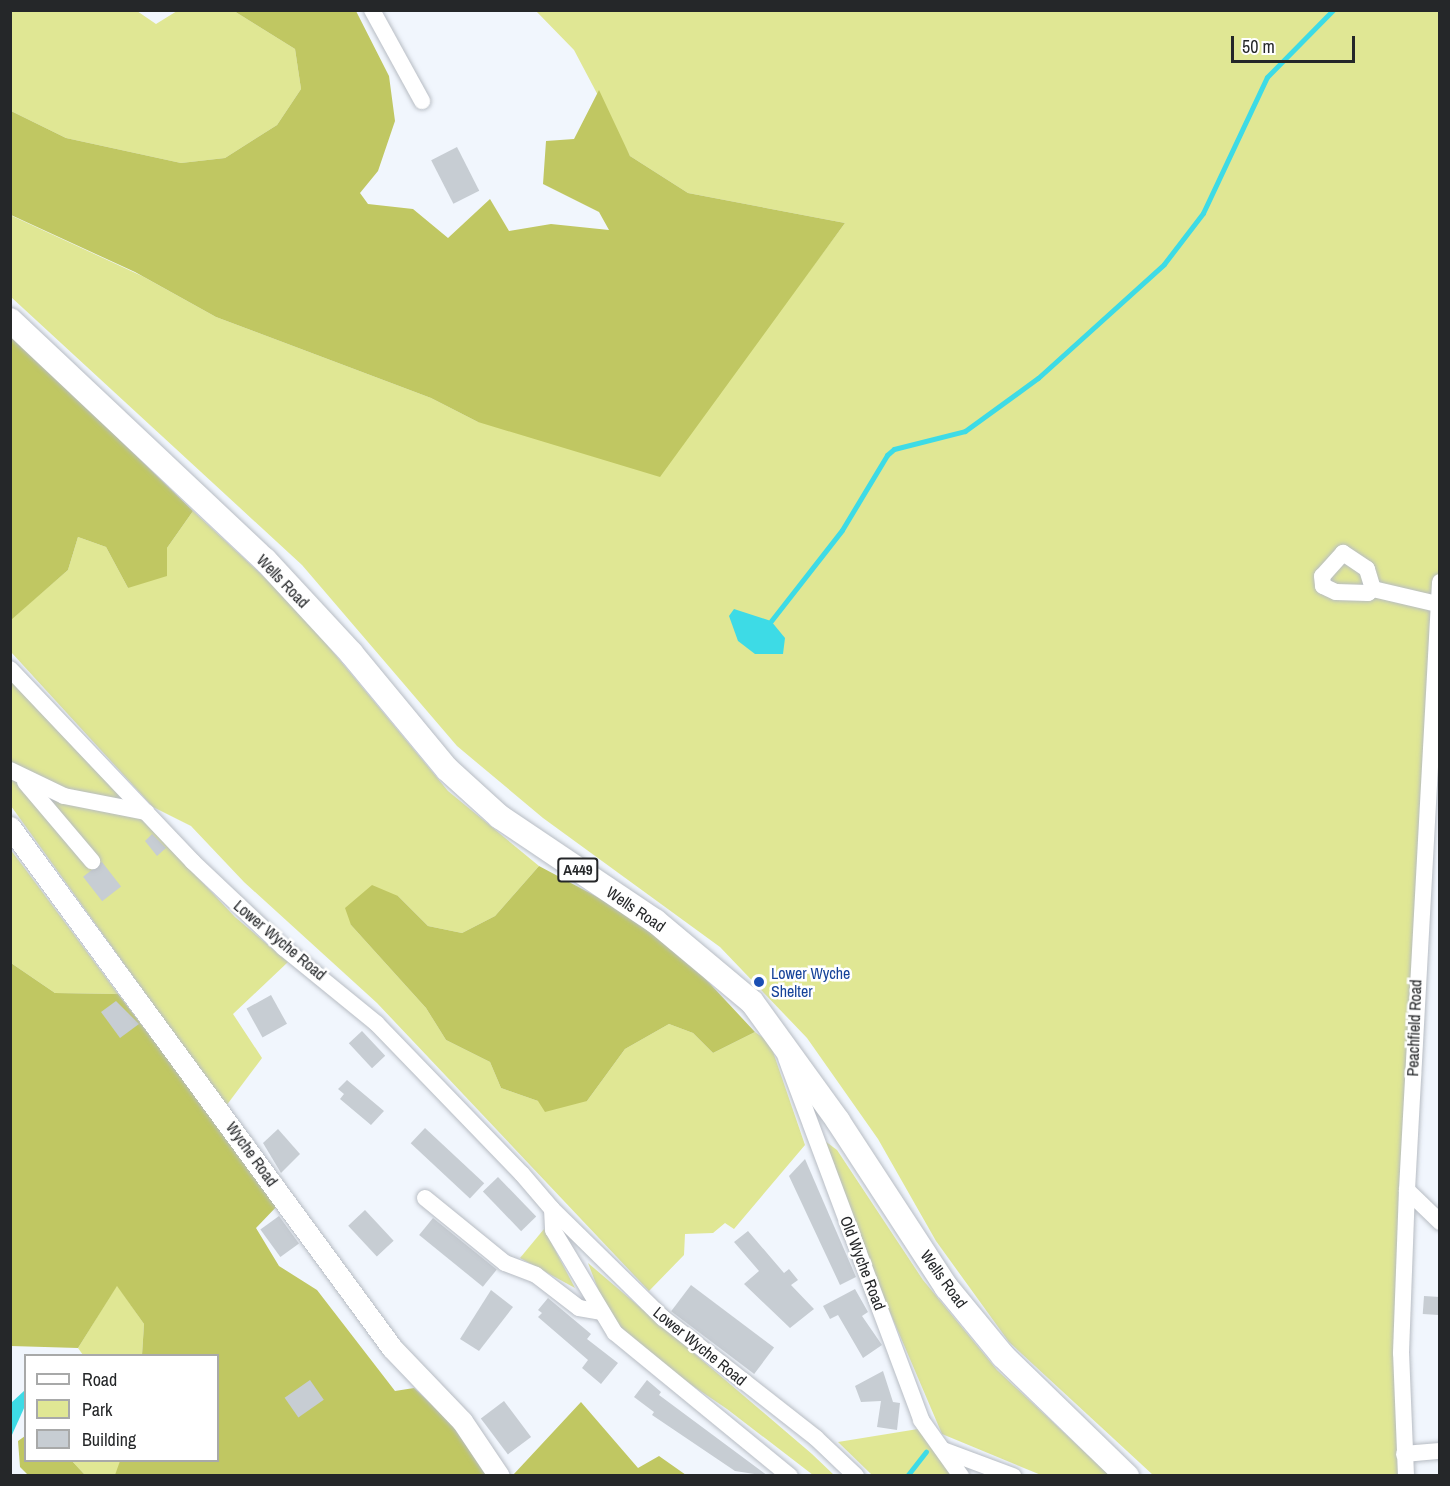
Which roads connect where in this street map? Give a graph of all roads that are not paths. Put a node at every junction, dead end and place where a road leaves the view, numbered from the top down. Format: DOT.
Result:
graph roads {
  1 [pos="372,10"];
  2 [pos="422,101"];
  3 [pos="10,320"];
  4 [pos="1440,582"];
  5 [pos="1373,589"];
  6 [pos="1437,604"];
  7 [pos="10,669"];
  8 [pos="16,774"];
  9 [pos="146,812"];
  10 [pos="10,827"];
  11 [pos="92,861"];
  12 [pos="783,1042"];
  13 [pos="1407,1190"];
  14 [pos="425,1198"];
  15 [pos="552,1209"];
  16 [pos="1440,1222"];
  17 [pos="601,1312"];
  18 [pos="943,1450"];
  19 [pos="1440,1451"];
  20 [pos="1404,1454"];
  21 [pos="499,1476"];
  22 [pos="790,1476"];
  23 [pos="856,1476"];
  24 [pos="961,1476"];
  25 [pos="1013,1476"];
  26 [pos="1127,1476"];
  27 [pos="1406,1476"];
  1 -- 2 [label="street"];
  3 -- 12 [label="highway, Wells Road / A449"];
  4 -- 6 [label="street, Peachfield Road"];
  5 -- 6 [label="street"];
  6 -- 13 [label="street, Peachfield Road"];
  7 -- 9 [label="street, Lower Wyche Road"];
  8 -- 9 [label="street"];
  8 -- 11 [label="street"];
  9 -- 15 [label="street, Lower Wyche Road"];
  10 -- 21 [label="main road, Wyche Road"];
  12 -- 18 [label="street, Old Wyche Road"];
  12 -- 26 [label="highway, Wells Road / A449"];
  13 -- 16 [label="street"];
  13 -- 20 [label="street, Peachfield Road"];
  14 -- 17 [label="street"];
  15 -- 17 [label="street"];
  15 -- 23 [label="street, Lower Wyche Road"];
  17 -- 22 [label="street"];
  18 -- 24 [label="street, Old Wyche Road"];
  18 -- 25 [label="street"];
  19 -- 20 [label="street"];
  20 -- 27 [label="street, Peachfield Road"];
}
